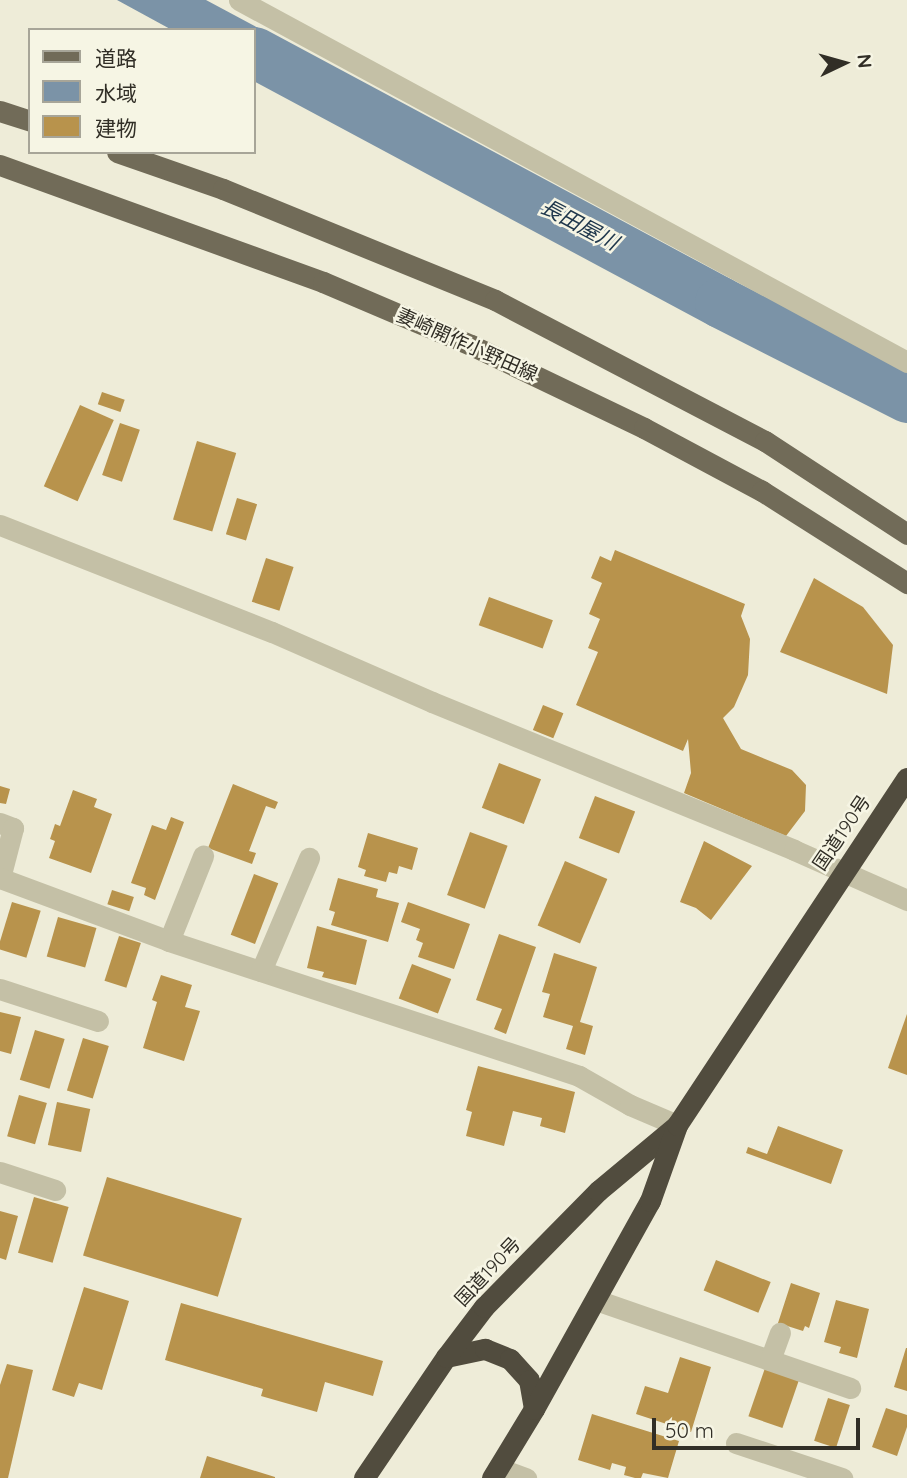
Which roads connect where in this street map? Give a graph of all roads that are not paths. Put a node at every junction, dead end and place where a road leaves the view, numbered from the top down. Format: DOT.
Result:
graph roads {
  1 [pos="239,0"];
  2 [pos="0,111"];
  3 [pos="28,120"];
  4 [pos="123,154"];
  5 [pos="0,165"];
  6 [pos="907,362"];
  7 [pos="0,525"];
  8 [pos="907,534"];
  9 [pos="907,583"];
  10 [pos="907,778"];
  11 [pos="0,824"];
  12 [pos="203,856"];
  13 [pos="309,858"];
  14 [pos="842,872"];
  15 [pos="907,900"];
  16 [pos="169,941"];
  17 [pos="261,971"];
  18 [pos="0,989"];
  19 [pos="98,1021"];
  20 [pos="677,1125"];
  21 [pos="0,1172"];
  22 [pos="55,1190"];
  23 [pos="596,1300"];
  24 [pos="780,1333"];
  25 [pos="446,1357"];
  26 [pos="770,1360"];
  27 [pos="850,1388"];
  28 [pos="534,1409"];
  29 [pos="736,1443"];
  30 [pos="495,1473"];
  31 [pos="364,1478"];
  32 [pos="526,1478"];
  33 [pos="842,1478"];
  1 -- 6 [label="street"];
  2 -- 3 [label="main road"];
  4 -- 8 [label="main road"];
  5 -- 9 [label="main road, 妻崎開作小野田線"];
  7 -- 14 [label="street"];
  10 -- 14 [label="highway, 国道190号"];
  11 -- 16 [label="street"];
  12 -- 16 [label="street"];
  13 -- 17 [label="street"];
  14 -- 15 [label="street"];
  14 -- 20 [label="highway, 国道190号"];
  16 -- 17 [label="street"];
  17 -- 20 [label="street"];
  18 -- 19 [label="street"];
  20 -- 23 [label="highway, 国道190号"];
  20 -- 25 [label="highway, 国道190号"];
  21 -- 22 [label="street"];
  23 -- 26 [label="street"];
  23 -- 28 [label="highway, 国道190号"];
  24 -- 26 [label="street"];
  25 -- 28 [label="highway"];
  25 -- 31 [label="highway, 国道190号"];
  26 -- 27 [label="street"];
  28 -- 30 [label="highway, 国道190号"];
  29 -- 33 [label="street"];
  30 -- 32 [label="street"];
}
